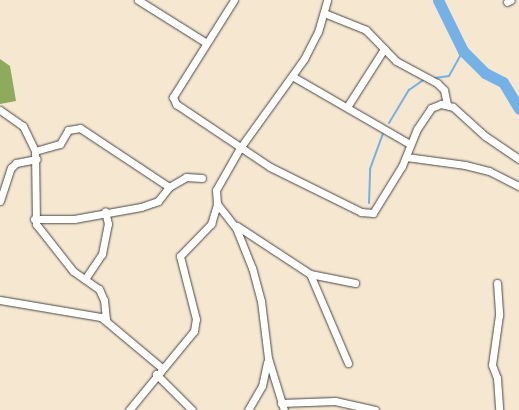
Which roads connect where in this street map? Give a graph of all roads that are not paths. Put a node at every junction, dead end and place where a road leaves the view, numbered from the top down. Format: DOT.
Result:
graph roads {
  1 [pos="140,0"];
  2 [pos="234,0"];
  3 [pos="327,0"];
  4 [pos="324,13"];
  5 [pos="205,42"];
  6 [pos="384,49"];
  7 [pos="292,76"];
  8 [pos="447,104"];
  9 [pos="347,106"];
  10 [pos="0,110"];
  11 [pos="410,144"];
  12 [pos="240,148"];
  13 [pos="35,151"];
  14 [pos="406,157"];
  15 [pos="36,159"];
  16 [pos="519,159"];
  17 [pos="202,178"];
  18 [pos="519,186"];
  19 [pos="169,187"];
  20 [pos="0,201"];
  21 [pos="217,204"];
  22 [pos="105,211"];
  23 [pos="34,219"];
  24 [pos="232,221"];
  25 [pos="310,274"];
  26 [pos="85,279"];
  27 [pos="497,283"];
  28 [pos="355,284"];
  29 [pos="0,300"];
  30 [pos="106,320"];
  31 [pos="268,358"];
  32 [pos="348,363"];
  33 [pos="159,371"];
  34 [pos="283,406"];
  35 [pos="129,410"];
  36 [pos="192,410"];
  37 [pos="248,410"];
  38 [pos="375,410"];
  39 [pos="499,410"];
  1 -- 5 [label="street"];
  2 -- 5 [label="street"];
  3 -- 4 [label="street"];
  4 -- 6 [label="street"];
  4 -- 7 [label="street"];
  5 -- 12 [label="street"];
  6 -- 8 [label="street"];
  6 -- 9 [label="street"];
  7 -- 9 [label="street"];
  7 -- 12 [label="street"];
  8 -- 11 [label="street"];
  8 -- 16 [label="street"];
  9 -- 11 [label="street"];
  10 -- 13 [label="street"];
  11 -- 14 [label="street"];
  12 -- 14 [label="street"];
  12 -- 21 [label="street"];
  13 -- 15 [label="street"];
  13 -- 19 [label="street"];
  14 -- 18 [label="street"];
  15 -- 20 [label="street"];
  15 -- 23 [label="street"];
  17 -- 19 [label="street"];
  19 -- 22 [label="street"];
  21 -- 24 [label="street"];
  21 -- 33 [label="street"];
  22 -- 23 [label="street"];
  22 -- 26 [label="street"];
  23 -- 26 [label="street"];
  24 -- 25 [label="street"];
  24 -- 31 [label="street"];
  25 -- 28 [label="street"];
  25 -- 32 [label="street"];
  26 -- 30 [label="street"];
  27 -- 39 [label="street"];
  29 -- 30 [label="street"];
  30 -- 33 [label="street"];
  31 -- 34 [label="street"];
  31 -- 37 [label="street"];
  33 -- 35 [label="street"];
  33 -- 36 [label="street"];
  34 -- 38 [label="street"];
}
